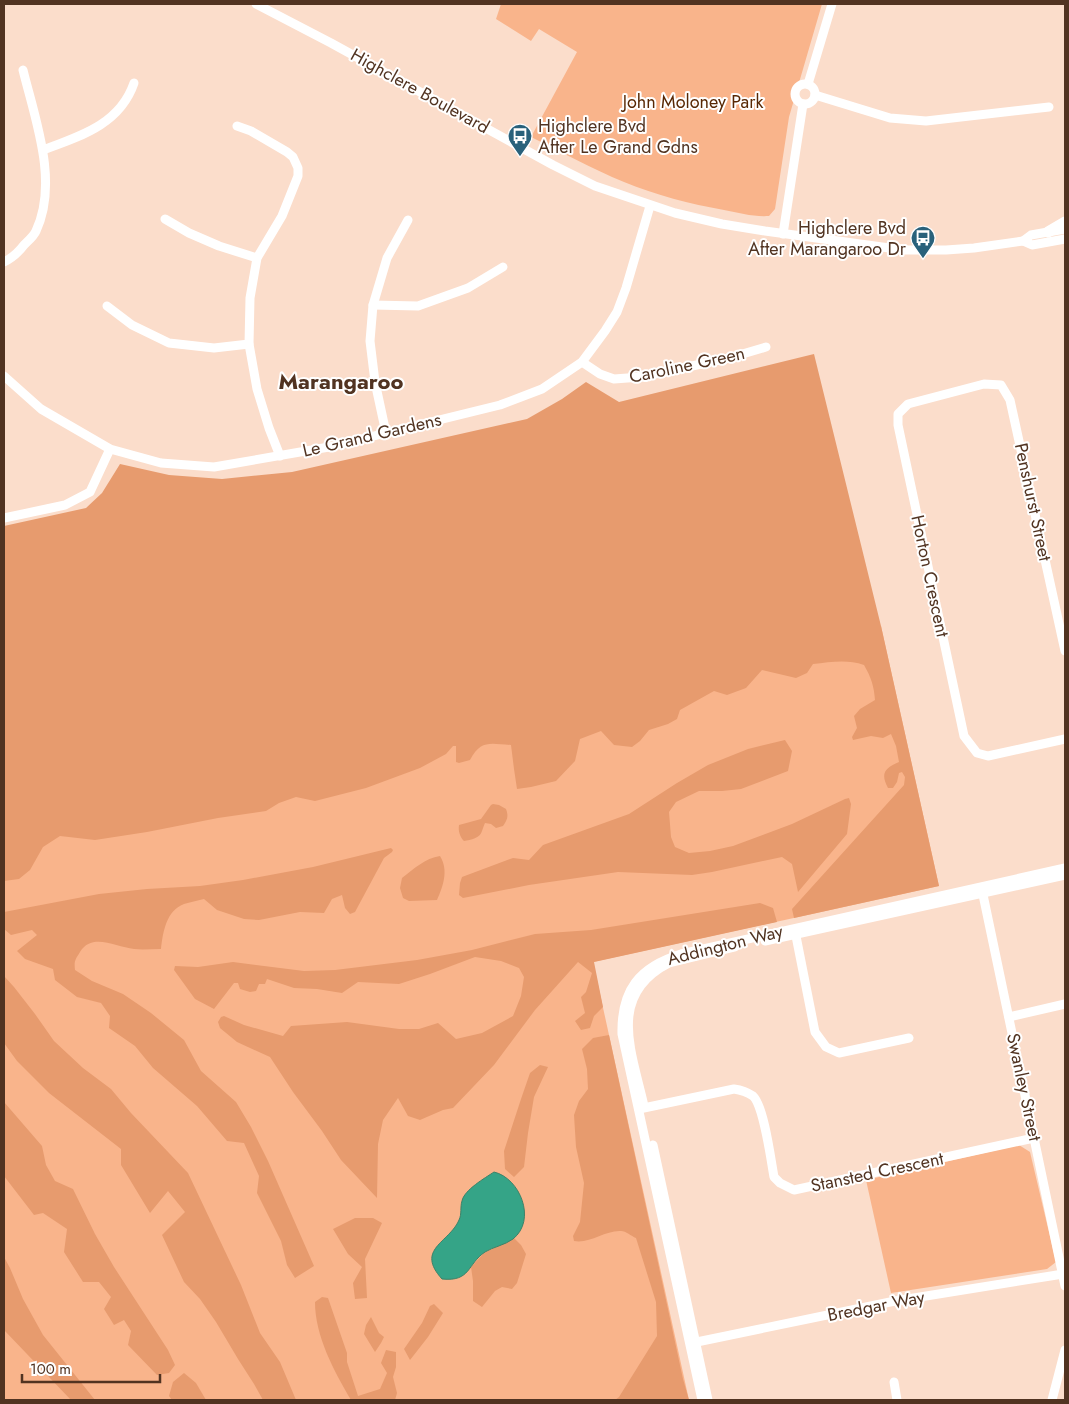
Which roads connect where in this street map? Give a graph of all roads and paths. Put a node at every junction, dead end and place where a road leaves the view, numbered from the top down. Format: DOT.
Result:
graph roads {
  1 [pos="256,4"];
  2 [pos="832,4"];
  3 [pos="23,70"];
  4 [pos="134,83"];
  5 [pos="808,84"];
  6 [pos="814,95"];
  7 [pos="803,104"];
  8 [pos="1050,107"];
  9 [pos="237,126"];
  10 [pos="43,150"];
  11 [pos="650,206"];
  12 [pos="165,219"];
  13 [pos="408,220"];
  14 [pos="1065,222"];
  15 [pos="1065,229"];
  16 [pos="1048,232"];
  17 [pos="784,234"];
  18 [pos="1065,239"];
  19 [pos="1023,241"];
  20 [pos="257,258"];
  21 [pos="4,262"];
  22 [pos="503,267"];
  23 [pos="373,304"];
  24 [pos="107,306"];
  25 [pos="249,344"];
  26 [pos="766,347"];
  27 [pos="582,362"];
  28 [pos="4,376"];
  29 [pos="1001,385"];
  30 [pos="386,433"];
  31 [pos="110,449"];
  32 [pos="280,456"];
  33 [pos="4,518"];
  34 [pos="1065,651"];
  35 [pos="1065,739"];
  36 [pos="1065,868"];
  37 [pos="1065,875"];
  38 [pos="982,891"];
  39 [pos="795,932"];
  40 [pos="1065,1004"];
  41 [pos="1009,1017"];
  42 [pos="909,1038"];
  43 [pos="642,1109"];
  44 [pos="1034,1138"];
  45 [pos="1063,1274"];
  46 [pos="1065,1286"];
  47 [pos="693,1343"];
  48 [pos="1065,1350"];
  49 [pos="894,1382"];
  50 [pos="702,1400"];
  51 [pos="708,1400"];
  52 [pos="897,1400"];
  53 [pos="1052,1400"];
  1 -- 11 [label="street, Highclere Boulevard"];
  2 -- 5 [label="street"];
  3 -- 10 [label="street"];
  4 -- 10 [label="street"];
  5 -- 6 [label="street"];
  5 -- 7 [label="street"];
  6 -- 7 [label="street"];
  6 -- 8 [label="street"];
  7 -- 17 [label="street"];
  9 -- 20 [label="street"];
  10 -- 21 [label="street"];
  11 -- 17 [label="street, Highclere Boulevard"];
  11 -- 27 [label="street, Le Grand Gardens"];
  12 -- 20 [label="street"];
  13 -- 23 [label="street"];
  14 -- 16 [label="main road"];
  15 -- 16 [label="street, Highclere Boulevard"];
  16 -- 19 [label="street, Highclere Boulevard"];
  17 -- 19 [label="street, Highclere Boulevard"];
  18 -- 19 [label="street, Highclere Boulevard"];
  20 -- 25 [label="street"];
  22 -- 23 [label="street"];
  23 -- 30 [label="street"];
  24 -- 25 [label="street"];
  25 -- 32 [label="street"];
  26 -- 27 [label="street, Caroline Green"];
  27 -- 30 [label="street, Le Grand Gardens"];
  28 -- 31 [label="street, Le Grand Gardens"];
  29 -- 34 [label="street, Penshurst Street"];
  29 -- 35 [label="street, Horton Crescent"];
  30 -- 32 [label="street, Le Grand Gardens"];
  31 -- 32 [label="street, Le Grand Gardens"];
  31 -- 33 [label="street"];
  36 -- 38 [label="street, Addington Way"];
  37 -- 38 [label="street, Addington Way"];
  38 -- 39 [label="street, Addington Way"];
  38 -- 41 [label="street, Swanley Street"];
  39 -- 42 [label="street"];
  39 -- 43 [label="street, Addington Way"];
  40 -- 41 [label="street"];
  41 -- 44 [label="street, Swanley Street"];
  43 -- 44 [label="street, Stansted Crescent"];
  43 -- 47 [label="street, Addington Way"];
  44 -- 45 [label="street, Swanley Street"];
  45 -- 46 [label="street, Swanley Street"];
  45 -- 47 [label="street, Bredgar Way"];
  47 -- 50 [label="street, Addington Way"];
  47 -- 51 [label="street, Addington Way"];
  48 -- 53 [label="street"];
  49 -- 52 [label="street"];
}
